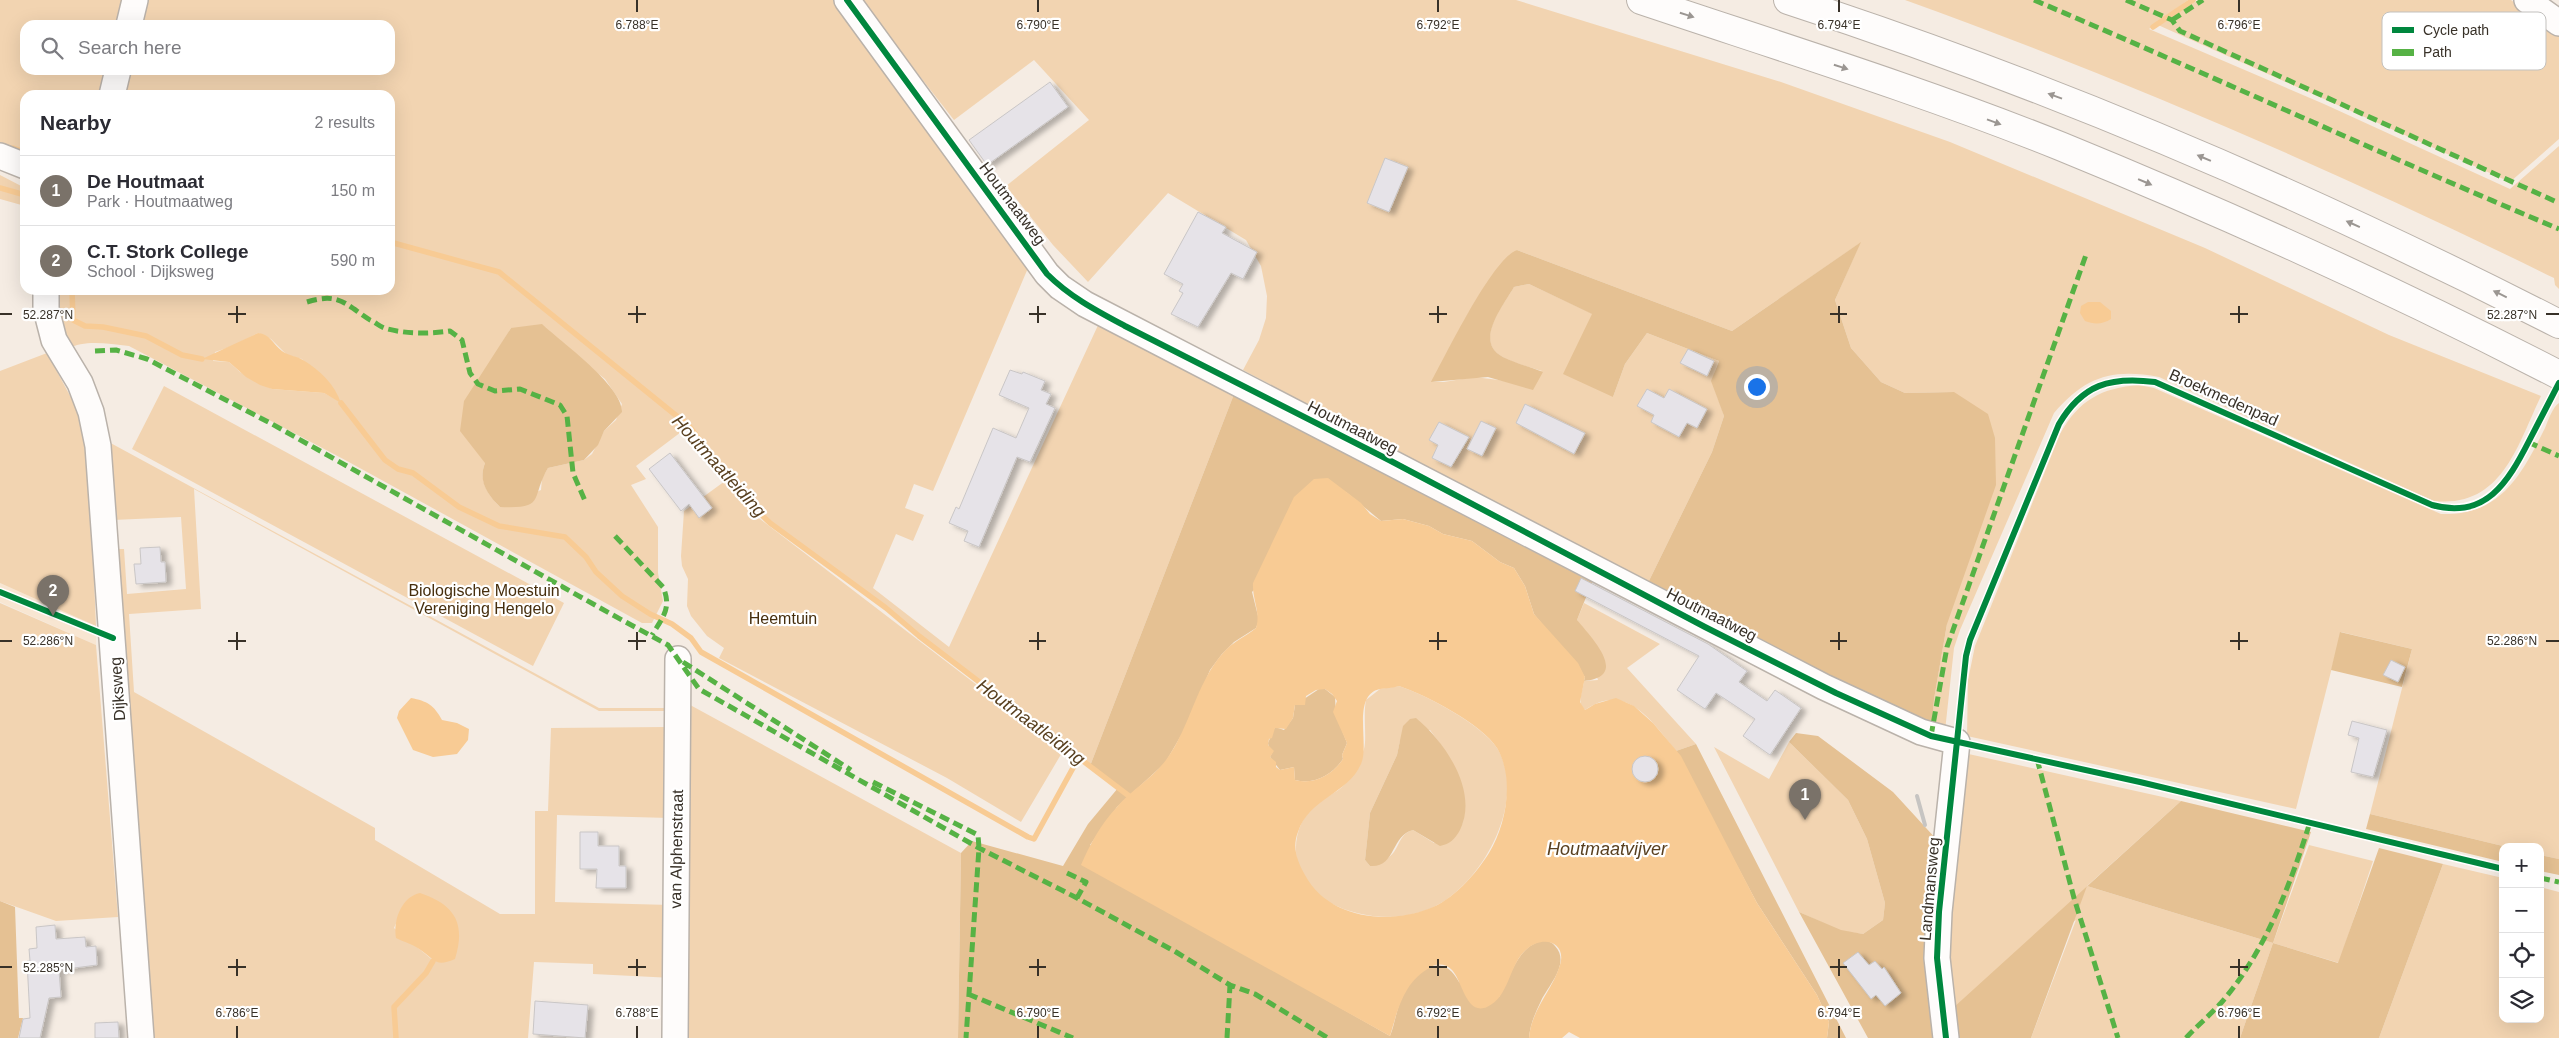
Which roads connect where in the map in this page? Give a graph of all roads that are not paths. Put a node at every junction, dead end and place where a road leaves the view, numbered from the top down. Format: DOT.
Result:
graph roads {
  1 [pos="135,0"];
  2 [pos="846,0"];
  3 [pos="1640,0"];
  4 [pos="1788,0"];
  5 [pos="2527,0"];
  6 [pos="2544,12"];
  7 [pos="2546,14"];
  8 [pos="130,20"];
  9 [pos="2559,23"];
  10 [pos="117,75"];
  11 [pos="113,90"];
  12 [pos="0,156"];
  13 [pos="20,164"];
  14 [pos="46,295"];
  15 [pos="2559,324"];
  16 [pos="2559,374"];
  17 [pos="678,659"];
  18 [pos="1957,742"];
  19 [pos="141,1038"];
  20 [pos="675,1038"];
  21 [pos="1946,1038"];
  1 -- 8 [label="street"];
  2 -- 18 [label="street, Houtmaatweg"];
  3 -- 16 [label="highway, one-way"];
  15 -- 4 [label="highway, one-way"];
  5 -- 6 [label="street"];
  7 -- 9 [label="street"];
  10 -- 11 [label="street"];
  12 -- 13 [label="street"];
  14 -- 19 [label="street, Dijksweg"];
  17 -- 20 [label="street, van Alphenstraat"];
  18 -- 21 [label="street, Landmansweg"];
}
